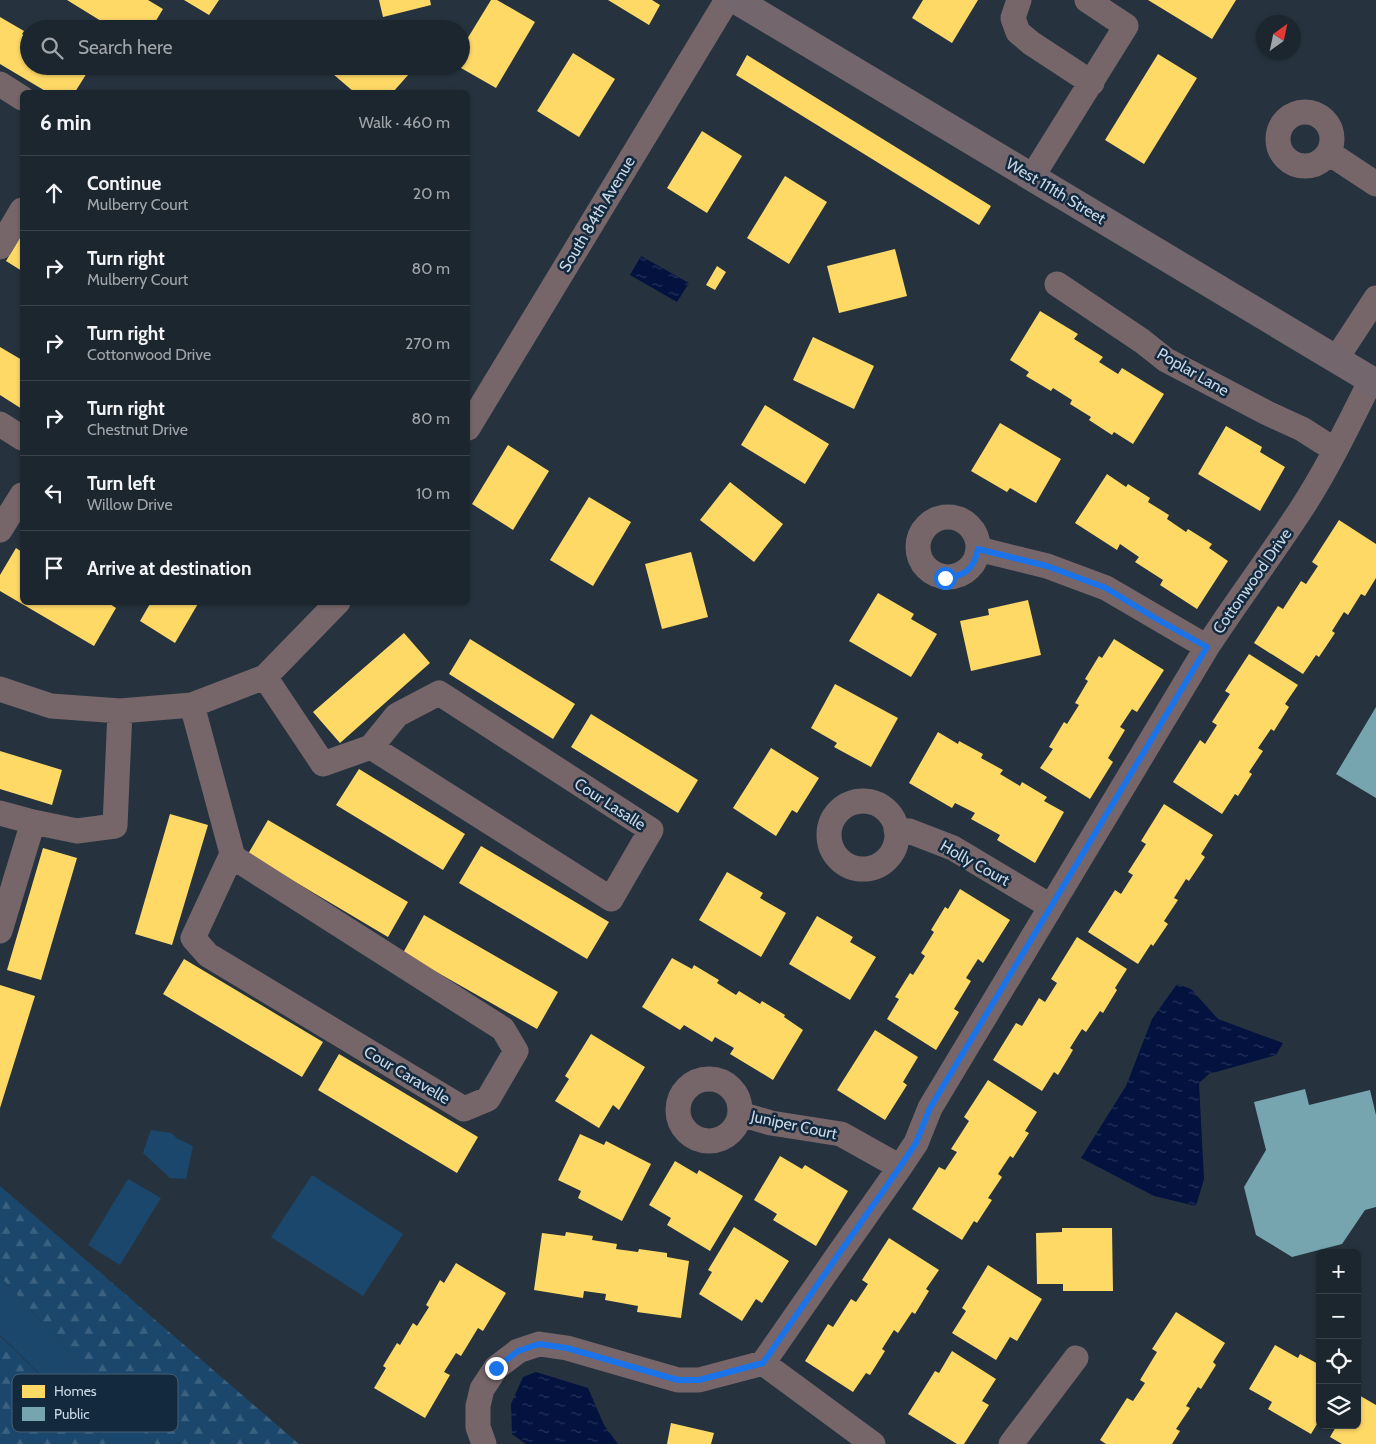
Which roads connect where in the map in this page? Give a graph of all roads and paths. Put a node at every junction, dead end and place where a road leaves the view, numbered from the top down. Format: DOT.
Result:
graph roads {
  1 [pos="727,0"];
  2 [pos="736,0"];
  3 [pos="1019,0"];
  4 [pos="1087,0"];
  5 [pos="1092,83"];
  6 [pos="0,84"];
  7 [pos="20,97"];
  8 [pos="1329,153"];
  9 [pos="1032,177"];
  10 [pos="1376,184"];
  11 [pos="20,213"];
  12 [pos="0,247"];
  13 [pos="1057,284"];
  14 [pos="1376,298"];
  15 [pos="1336,359"];
  16 [pos="1374,382"];
  17 [pos="0,424"];
  18 [pos="470,425"];
  19 [pos="20,437"];
  20 [pos="1335,450"];
  21 [pos="20,499"];
  22 [pos="7,526"];
  23 [pos="978,549"];
  24 [pos="335,605"];
  25 [pos="1207,647"];
  26 [pos="266,677"];
  27 [pos="0,688"];
  28 [pos="192,705"];
  29 [pos="120,711"];
  30 [pos="371,747"];
  31 [pos="0,813"];
  32 [pos="33,822"];
  33 [pos="896,830"];
  34 [pos="232,854"];
  35 [pos="1050,906"];
  36 [pos="0,931"];
  37 [pos="740,1114"];
  38 [pos="900,1167"];
  39 [pos="1076,1358"];
  40 [pos="763,1363"];
  41 [pos="484,1444"];
  42 [pos="873,1444"];
  43 [pos="1011,1444"];
  1 -- 18 [label="street, South 84th Avenue"];
  2 -- 9 [label="main road, West 111th Street"];
  3 -- 5 [label="street"];
  4 -- 5 [label="street"];
  5 -- 9 [label="street"];
  6 -- 7 [label="street"];
  8 -- 10 [label="street"];
  9 -- 15 [label="main road, West 111th Street"];
  11 -- 12 [label="street"];
  13 -- 20 [label="street, Poplar Lane"];
  14 -- 15 [label="street"];
  15 -- 16 [label="main road, West 111th Street"];
  16 -- 20 [label="street, Cottonwood Drive"];
  17 -- 19 [label="street"];
  20 -- 25 [label="street, Cottonwood Drive"];
  21 -- 22 [label="street"];
  23 -- 25 [label="street"];
  24 -- 26 [label="street"];
  25 -- 35 [label="street, Cottonwood Drive"];
  26 -- 28 [label="street"];
  26 -- 30 [label="street"];
  27 -- 29 [label="street"];
  28 -- 29 [label="street"];
  28 -- 34 [label="street"];
  29 -- 32 [label="street"];
  30 -- 30 [label="street, Cour Lasalle"];
  31 -- 32 [label="street"];
  32 -- 36 [label="street"];
  33 -- 35 [label="street, Holly Court"];
  34 -- 34 [label="street, Cour Caravelle"];
  35 -- 38 [label="street, Cottonwood Drive"];
  37 -- 38 [label="street, Juniper Court"];
  38 -- 40 [label="street, Cottonwood Drive"];
  39 -- 43 [label="street"];
  40 -- 41 [label="street"];
  40 -- 42 [label="street"];
}
